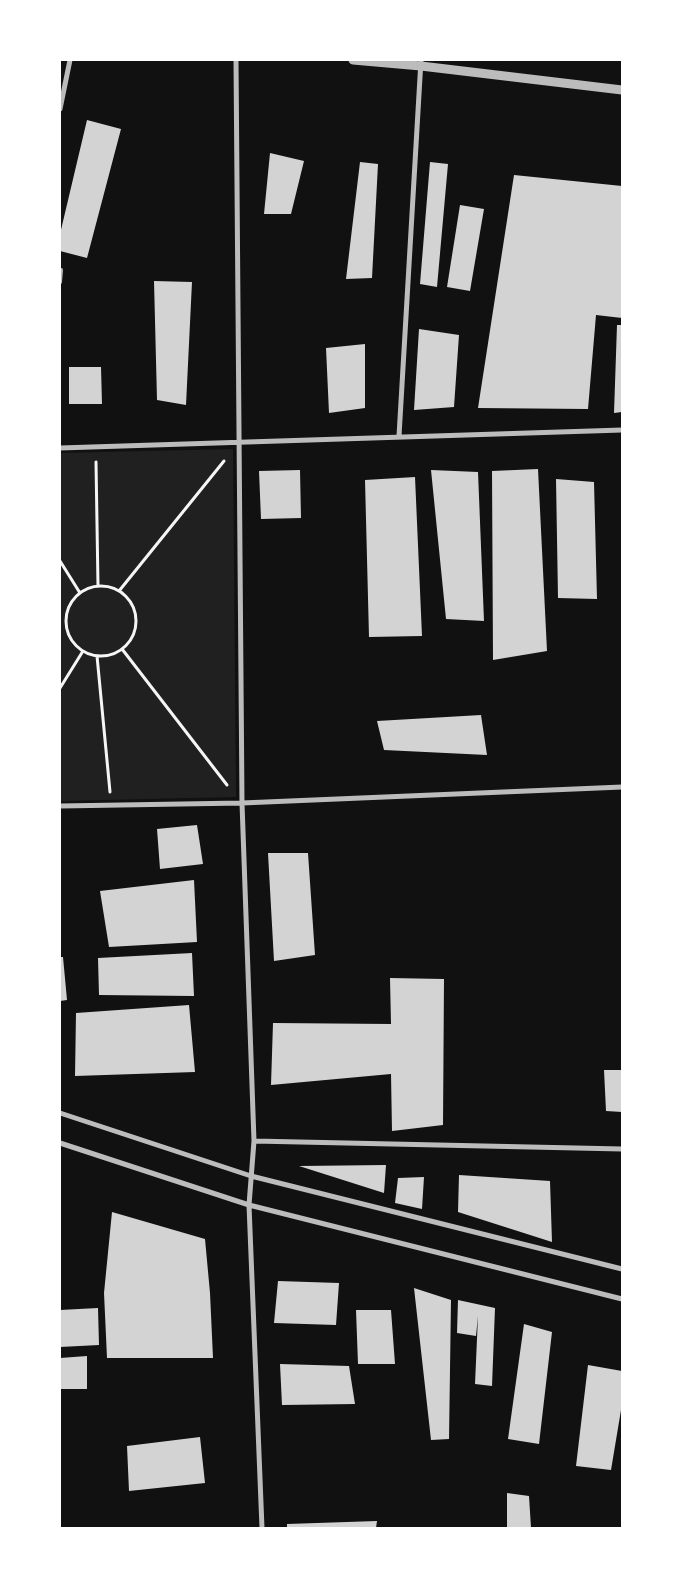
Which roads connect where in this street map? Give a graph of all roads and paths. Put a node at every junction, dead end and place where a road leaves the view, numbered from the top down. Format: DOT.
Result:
graph roads {
  1 [pos="70,60"];
  2 [pos="236,60"];
  3 [pos="353,60"];
  4 [pos="421,63"];
  5 [pos="622,90"];
  6 [pos="60,109"];
  7 [pos="61,270"];
  8 [pos="60,282"];
  9 [pos="622,430"];
  10 [pos="399,436"];
  11 [pos="238,443"];
  12 [pos="96,446"];
  13 [pos="60,448"];
  14 [pos="60,561"];
  15 [pos="98,586"];
  16 [pos="119,591"];
  17 [pos="80,593"];
  18 [pos="122,649"];
  19 [pos="83,651"];
  20 [pos="97,656"];
  21 [pos="60,688"];
  22 [pos="622,787"];
  23 [pos="242,802"];
  24 [pos="112,805"];
  25 [pos="60,806"];
  26 [pos="60,1113"];
  27 [pos="254,1141"];
  28 [pos="60,1143"];
  29 [pos="622,1149"];
  30 [pos="251,1176"];
  31 [pos="249,1205"];
  32 [pos="622,1269"];
  33 [pos="622,1298"];
  34 [pos="262,1528"];
  1 -- 6 [label="street"];
  2 -- 11 [label="street"];
  3 -- 4 [label="street"];
  4 -- 5 [label="street"];
  4 -- 10 [label="street"];
  7 -- 8 [label="lane"];
  9 -- 10 [label="street"];
  10 -- 11 [label="street"];
  11 -- 12 [label="street"];
  11 -- 16 [label="path"];
  11 -- 23 [label="street"];
  12 -- 13 [label="street"];
  12 -- 15 [label="path"];
  14 -- 17 [label="path"];
  15 -- 16 [label="path"];
  15 -- 17 [label="path"];
  16 -- 18 [label="path"];
  17 -- 19 [label="path"];
  18 -- 20 [label="path"];
  18 -- 23 [label="path"];
  19 -- 20 [label="path"];
  19 -- 21 [label="path"];
  20 -- 24 [label="path"];
  22 -- 23 [label="street"];
  23 -- 24 [label="street"];
  23 -- 27 [label="street"];
  24 -- 25 [label="street"];
  26 -- 30 [label="street"];
  27 -- 29 [label="street"];
  27 -- 30 [label="street"];
  28 -- 31 [label="street"];
  30 -- 31 [label="street"];
  30 -- 32 [label="street"];
  31 -- 33 [label="street"];
  31 -- 34 [label="street"];
}
